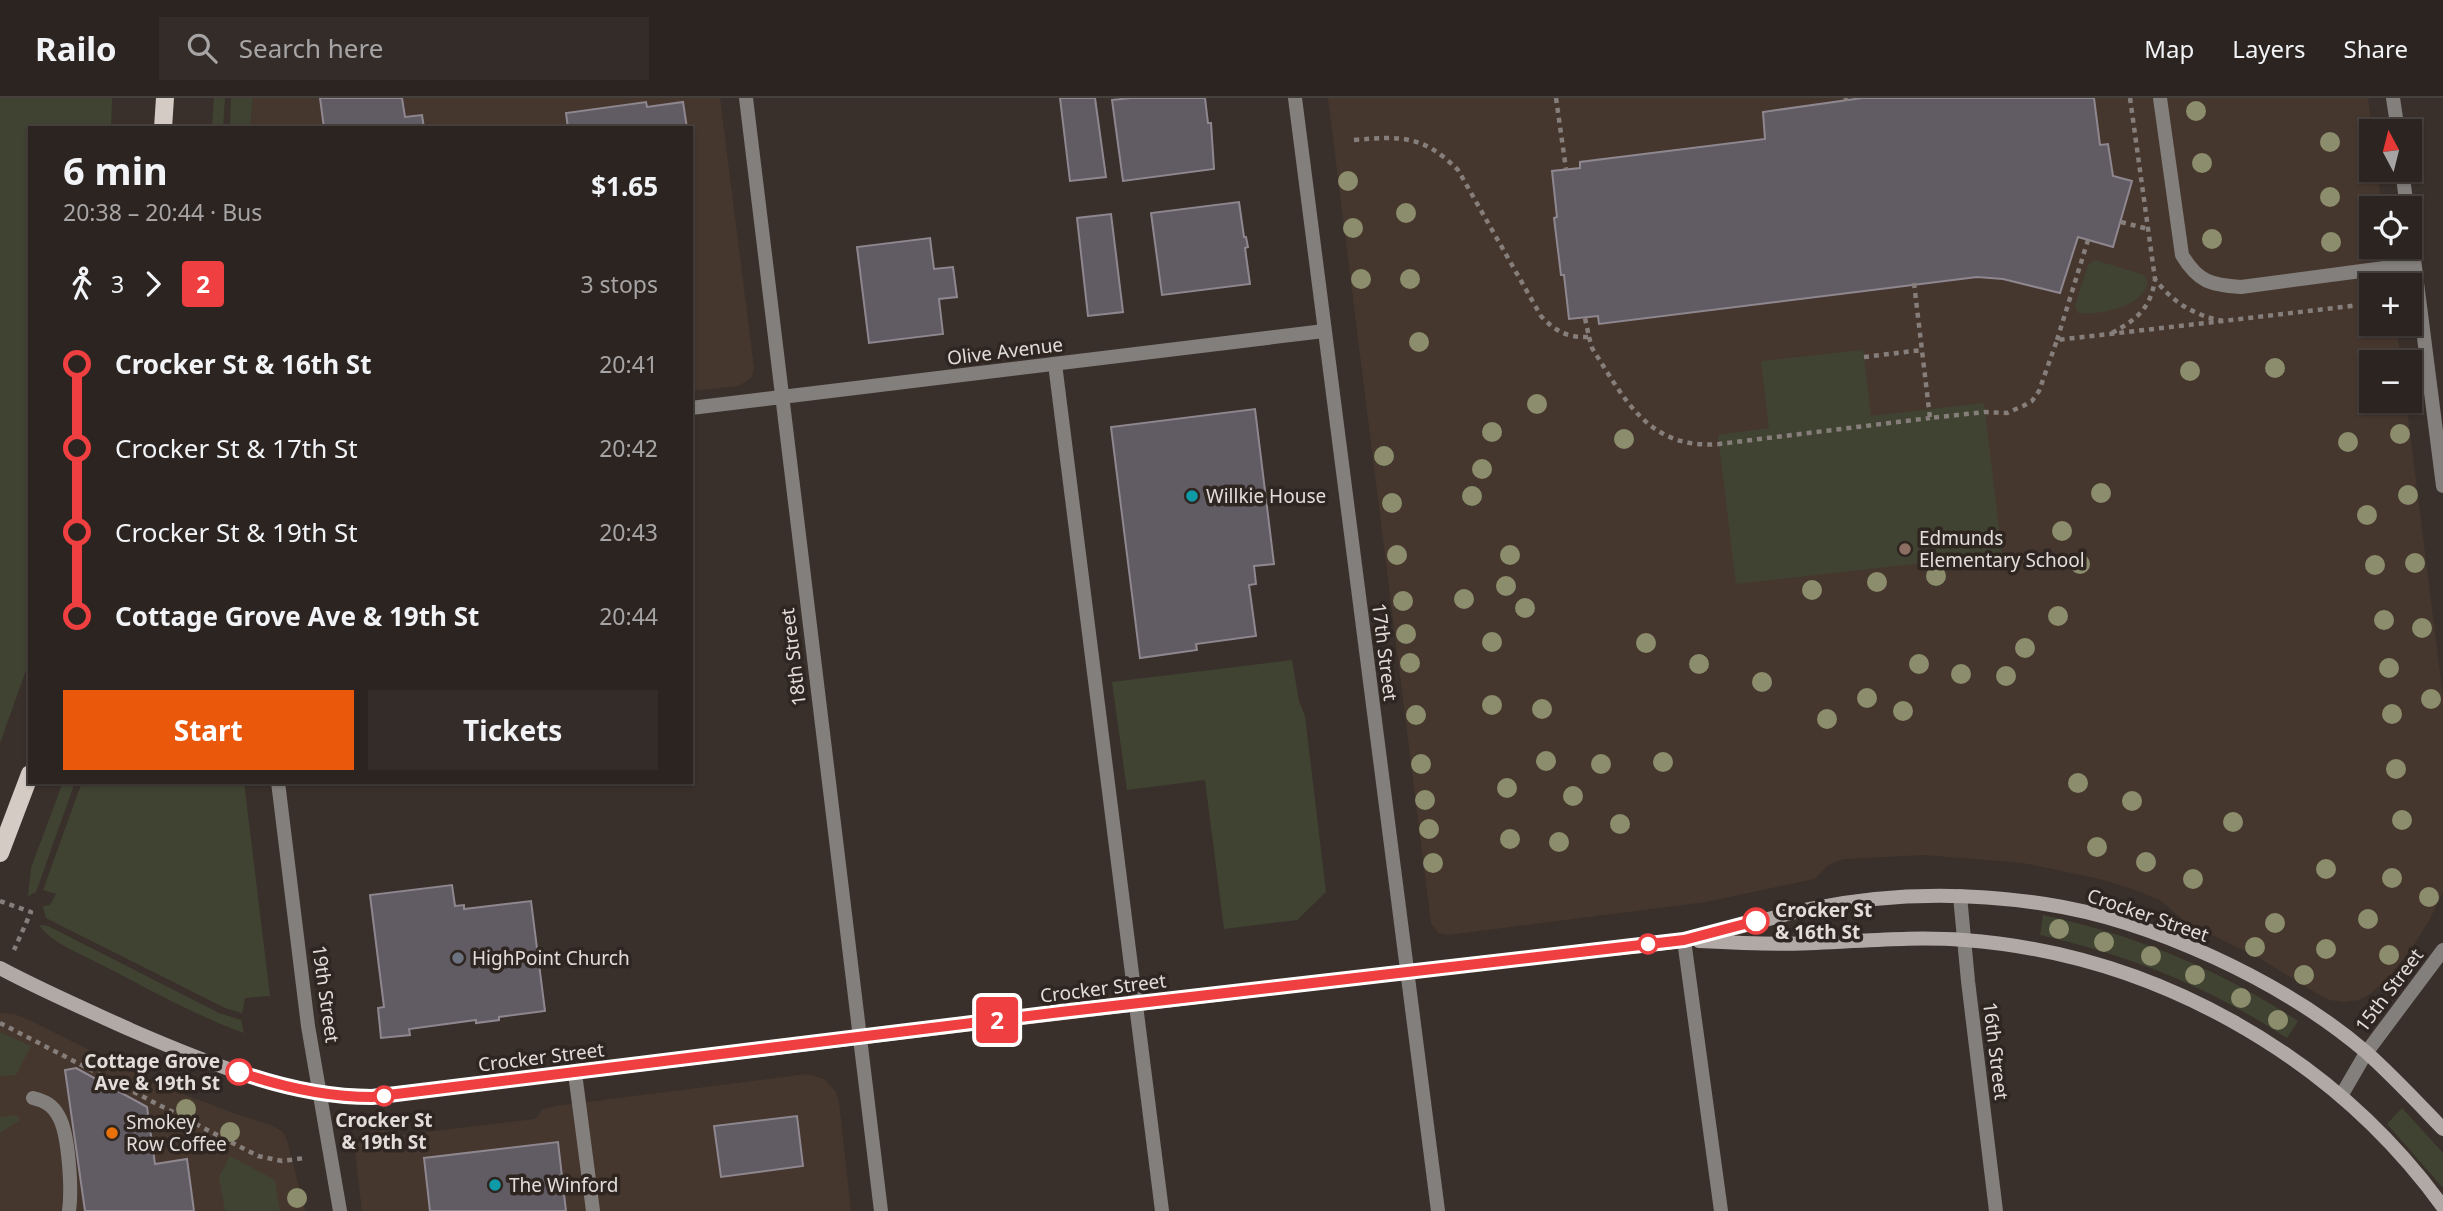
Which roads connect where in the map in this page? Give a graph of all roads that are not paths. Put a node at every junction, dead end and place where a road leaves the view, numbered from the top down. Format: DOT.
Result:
graph roads {
  1 [pos="165,98"];
  2 [pos="746,98"];
  3 [pos="1295,98"];
  4 [pos="2160,98"];
  5 [pos="2393,98"];
  6 [pos="2396,119"];
  7 [pos="163,126"];
  8 [pos="2413,259"];
  9 [pos="2414,264"];
  10 [pos="1324,331"];
  11 [pos="1055,364"];
  12 [pos="781,397"];
  13 [pos="693,408"];
  14 [pos="2443,486"];
  15 [pos="28,780"];
  16 [pos="278,784"];
  17 [pos="0,853"];
  18 [pos="1960,896"];
  19 [pos="1684,940"];
  20 [pos="1964,940"];
  21 [pos="2443,950"];
  22 [pos="0,968"];
  23 [pos="1406,971"];
  24 [pos="1136,1003"];
  25 [pos="859,1037"];
  26 [pos="2367,1053"];
  27 [pos="575,1073"];
  28 [pos="319,1093"];
  29 [pos="2341,1096"];
  30 [pos="33,1098"];
  31 [pos="2443,1129"];
  32 [pos="2443,1207"];
  33 [pos="69,1211"];
  34 [pos="340,1211"];
  35 [pos="593,1211"];
  36 [pos="881,1211"];
  37 [pos="1162,1211"];
  38 [pos="1438,1211"];
  39 [pos="1721,1211"];
  40 [pos="1996,1211"];
  1 -- 7 [label="main road"];
  2 -- 12 [label="street, 18th Street"];
  3 -- 10 [label="street, 17th Street"];
  4 -- 9 [label="street"];
  5 -- 6 [label="street"];
  8 -- 9 [label="street"];
  9 -- 14 [label="street"];
  10 -- 11 [label="street, Olive Avenue"];
  10 -- 23 [label="street, 17th Street"];
  11 -- 12 [label="street, Olive Avenue"];
  11 -- 24 [label="street"];
  12 -- 13 [label="street, Olive Avenue"];
  12 -- 25 [label="street, 18th Street"];
  15 -- 17 [label="main road"];
  16 -- 28 [label="street, 19th Street"];
  18 -- 19 [label="street, Crocker Street"];
  18 -- 20 [label="street, 16th Street"];
  18 -- 26 [label="street, Crocker Street"];
  19 -- 20 [label="street, Crocker Street"];
  19 -- 23 [label="street, Crocker Street"];
  19 -- 39 [label="street"];
  20 -- 29 [label="street, Crocker Street"];
  20 -- 40 [label="street, 16th Street"];
  21 -- 26 [label="street, 15th Street"];
  22 -- 28 [label="street, Crocker Street"];
  23 -- 24 [label="street, Crocker Street"];
  23 -- 38 [label="street, 17th Street"];
  24 -- 25 [label="street, Crocker Street"];
  24 -- 37 [label="street"];
  25 -- 27 [label="street, Crocker Street"];
  25 -- 36 [label="street, 18th Street"];
  26 -- 29 [label="street, 15th Street"];
  26 -- 31 [label="street, 15th Street"];
  27 -- 28 [label="street, Crocker Street"];
  27 -- 35 [label="street"];
  28 -- 34 [label="street, 19th Street"];
  29 -- 32 [label="street"];
  30 -- 33 [label="street"];
}
